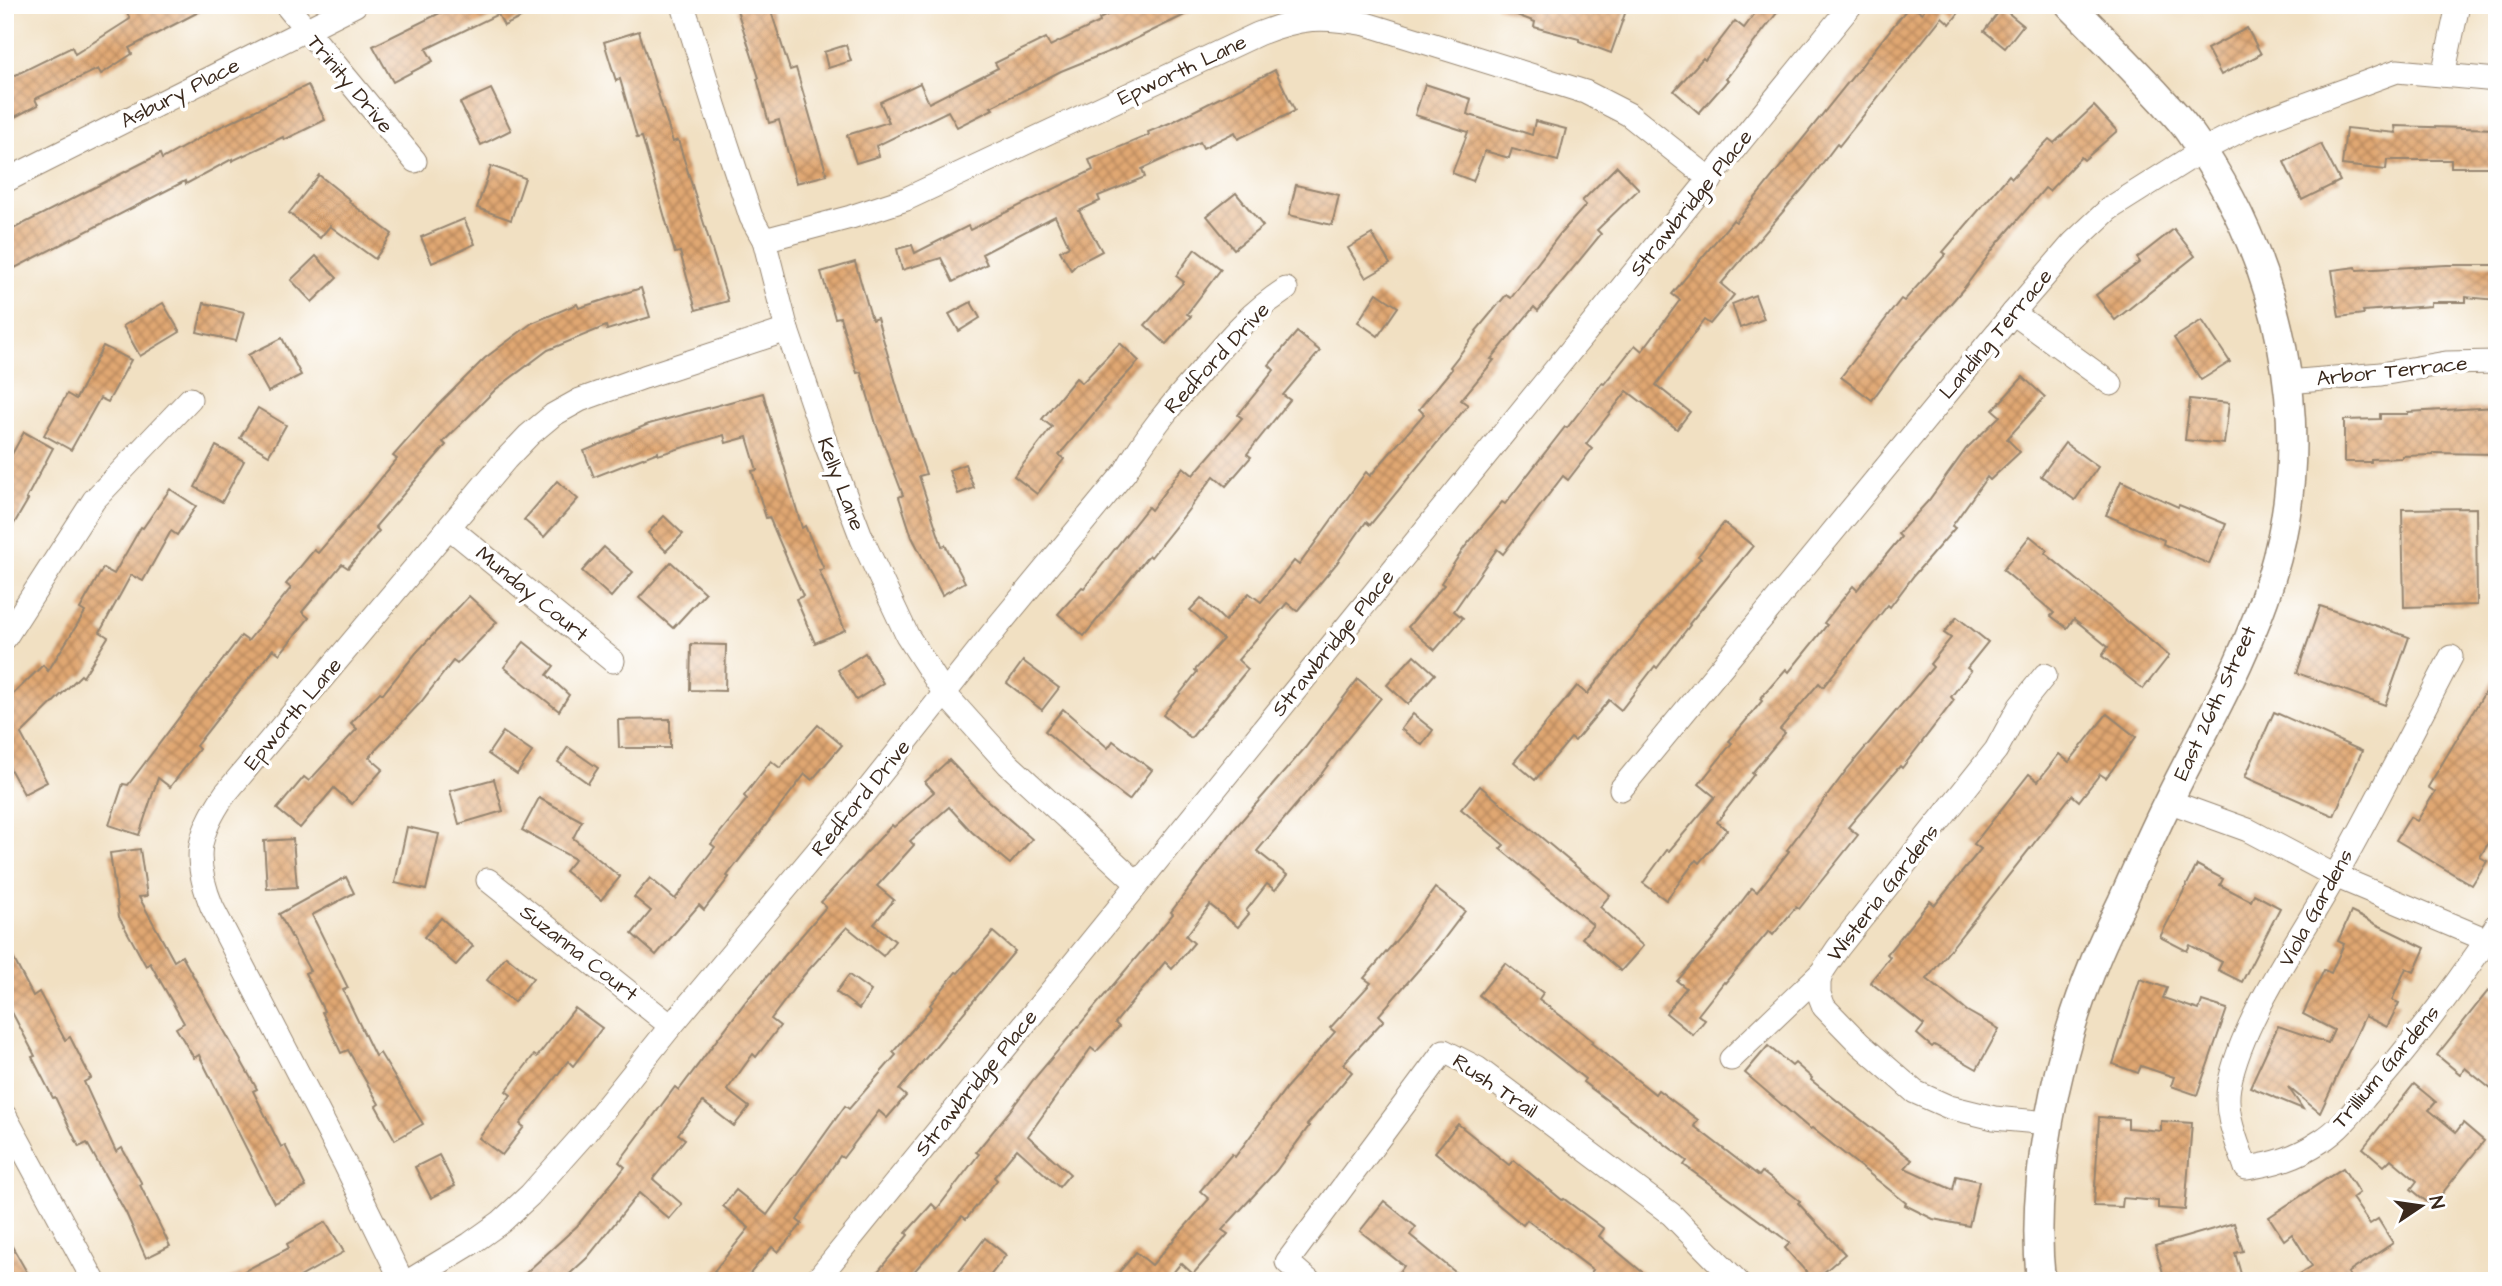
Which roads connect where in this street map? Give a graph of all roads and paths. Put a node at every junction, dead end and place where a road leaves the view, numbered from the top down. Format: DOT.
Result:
graph roads {
  1 [pos="286,5"];
  2 [pos="355,5"];
  3 [pos="683,5"];
  4 [pos="1851,5"];
  5 [pos="2070,5"];
  6 [pos="2458,5"];
  7 [pos="305,30"];
  8 [pos="2443,75"];
  9 [pos="2497,80"];
  10 [pos="2201,150"];
  11 [pos="415,161"];
  12 [pos="1711,180"];
  13 [pos="5,181"];
  14 [pos="764,240"];
  15 [pos="1286,289"];
  16 [pos="2013,313"];
  17 [pos="787,330"];
  18 [pos="2497,362"];
  19 [pos="2288,382"];
  20 [pos="2111,384"];
  21 [pos="190,399"];
  22 [pos="450,527"];
  23 [pos="5,638"];
  24 [pos="2451,657"];
  25 [pos="614,661"];
  26 [pos="2045,675"];
  27 [pos="946,694"];
  28 [pos="1621,789"];
  29 [pos="2168,801"];
  30 [pos="2335,876"];
  31 [pos="488,880"];
  32 [pos="1137,883"];
  33 [pos="2492,932"];
  34 [pos="1822,972"];
  35 [pos="671,1026"];
  36 [pos="1731,1059"];
  37 [pos="5,1116"];
  38 [pos="2049,1123"];
  39 [pos="2246,1168"];
  40 [pos="94,1281"];
  41 [pos="402,1281"];
  42 [pos="409,1281"];
  43 [pos="816,1281"];
  44 [pos="1309,1281"];
  45 [pos="1737,1281"];
  46 [pos="2041,1281"];
  1 -- 7 [label="street, Trinity Drive"];
  2 -- 7 [label="street, Asbury Place"];
  3 -- 14 [label="street, Kelly Lane"];
  4 -- 12 [label="street, Strawbridge Place"];
  5 -- 10 [label="street, East 26th Street"];
  6 -- 8 [label="street"];
  7 -- 11 [label="street, Trinity Drive"];
  7 -- 13 [label="street, Asbury Place"];
  8 -- 9 [label="street, Landing Terrace"];
  8 -- 10 [label="street, Landing Terrace"];
  10 -- 16 [label="street, Landing Terrace"];
  10 -- 19 [label="street, East 26th Street"];
  12 -- 14 [label="street, Epworth Lane"];
  12 -- 32 [label="street, Strawbridge Place"];
  14 -- 17 [label="street, Kelly Lane"];
  15 -- 27 [label="street, Redford Drive"];
  16 -- 20 [label="street"];
  16 -- 28 [label="street, Landing Terrace"];
  17 -- 22 [label="street, Epworth Lane"];
  17 -- 27 [label="street, Kelly Lane"];
  18 -- 19 [label="street, Arbor Terrace"];
  19 -- 29 [label="street, East 26th Street"];
  21 -- 23 [label="street"];
  22 -- 25 [label="street, Munday Court"];
  22 -- 41 [label="street, Epworth Lane"];
  24 -- 30 [label="street, Viola Gardens"];
  26 -- 34 [label="street, Wisteria Gardens"];
  27 -- 32 [label="street, Kelly Lane"];
  27 -- 35 [label="street, Redford Drive"];
  29 -- 30 [label="street"];
  29 -- 38 [label="street, East 26th Street"];
  30 -- 33 [label="street"];
  30 -- 39 [label="street, Viola Gardens"];
  31 -- 35 [label="street, Suzanna Court"];
  32 -- 43 [label="street, Strawbridge Place"];
  33 -- 39 [label="street, Trillium Gardens"];
  34 -- 36 [label="street"];
  34 -- 38 [label="street, Wisteria Gardens"];
  35 -- 42 [label="street, Redford Drive"];
  37 -- 40 [label="street"];
  38 -- 46 [label="street, East 26th Street"];
  44 -- 45 [label="street, Rush Trail"];
}
